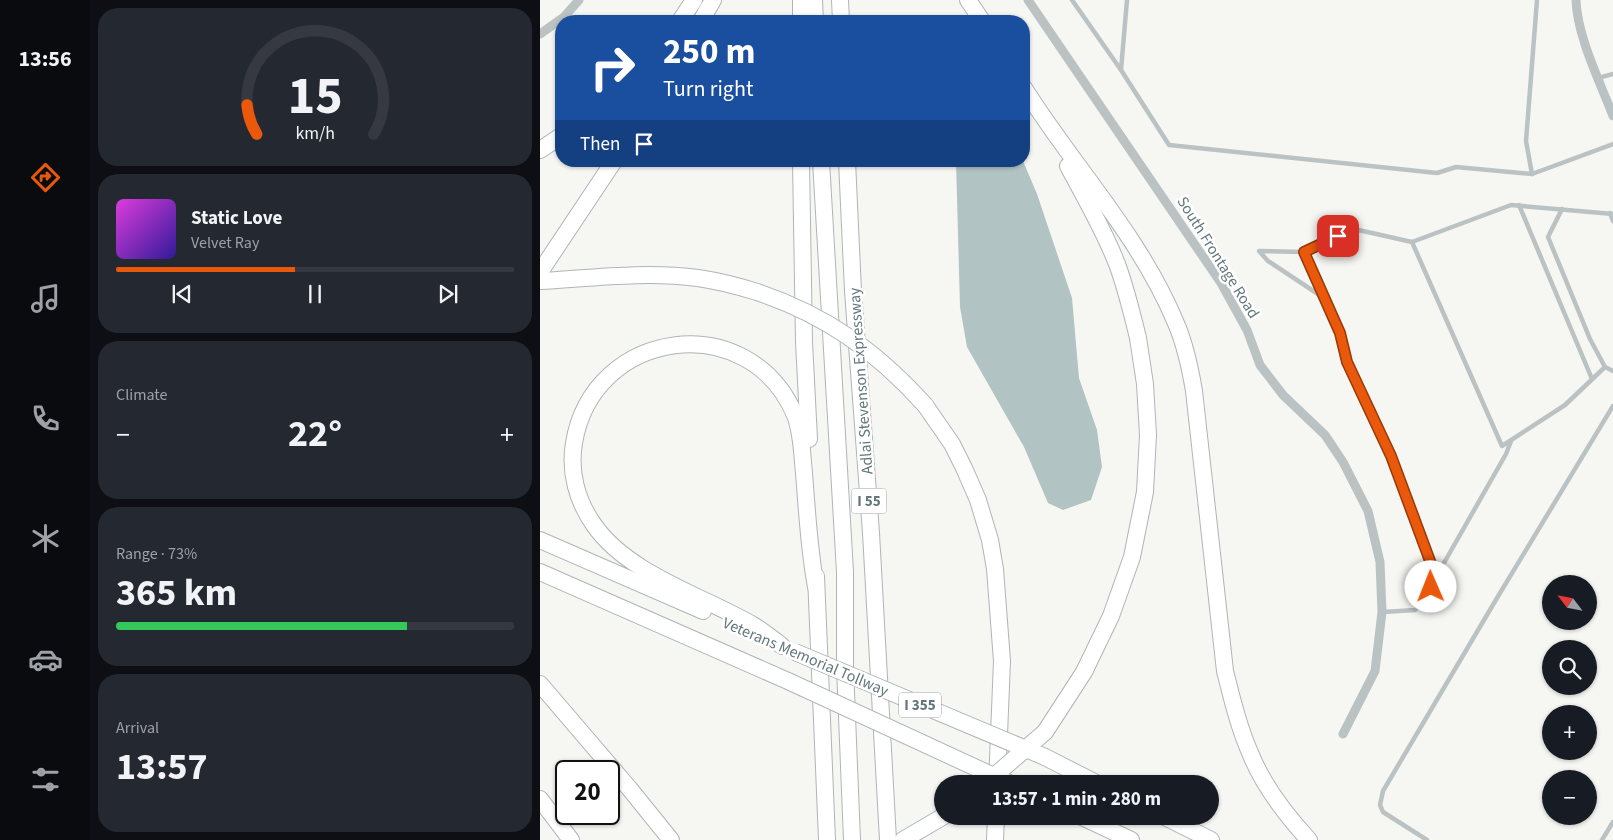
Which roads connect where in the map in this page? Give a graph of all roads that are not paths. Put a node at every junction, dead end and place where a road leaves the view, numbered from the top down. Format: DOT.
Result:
graph roads {
  1 [pos="579,0"];
  2 [pos="694,0"];
  3 [pos="713,0"];
  4 [pos="801,0"];
  5 [pos="814,0"];
  6 [pos="840,0"];
  7 [pos="968,0"];
  8 [pos="1028,0"];
  9 [pos="1072,0"];
  10 [pos="1127,0"];
  11 [pos="1537,0"];
  12 [pos="1576,0"];
  13 [pos="566,15"];
  14 [pos="684,15"];
  15 [pos="704,15"];
  16 [pos="801,15"];
  17 [pos="815,15"];
  18 [pos="841,15"];
  19 [pos="978,15"];
  20 [pos="555,23"];
  21 [pos="540,34"];
  22 [pos="1121,70"];
  23 [pos="1613,74"];
  24 [pos="1598,78"];
  25 [pos="1030,97"];
  26 [pos="1039,111"];
  27 [pos="1613,116"];
  28 [pos="555,140"];
  29 [pos="1613,144"];
  30 [pos="540,150"];
  31 [pos="610,167"];
  32 [pos="801,167"];
  33 [pos="821,167"];
  34 [pos="847,167"];
  35 [pos="1532,174"];
  36 [pos="1519,205"];
  37 [pos="1562,209"];
  38 [pos="1611,213"];
  39 [pos="1613,221"];
  40 [pos="1412,242"];
  41 [pos="1304,252"];
  42 [pos="540,272"];
  43 [pos="540,281"];
  44 [pos="1326,300"];
  45 [pos="1605,367"];
  46 [pos="1613,371"];
  47 [pos="1592,379"];
  48 [pos="1613,406"];
  49 [pos="1511,440"];
  50 [pos="540,540"];
  51 [pos="540,572"];
  52 [pos="1436,577"];
  53 [pos="816,587"];
  54 [pos="1382,612"];
  55 [pos="789,649"];
  56 [pos="540,684"];
  57 [pos="1342,734"];
  58 [pos="992,775"];
  59 [pos="995,775"];
  60 [pos="997,775"];
  61 [pos="1080,775"];
  62 [pos="629,788"];
  63 [pos="540,800"];
  64 [pos="934,822"];
  65 [pos="1613,822"];
  66 [pos="995,825"];
  67 [pos="1099,825"];
  68 [pos="1181,825"];
  69 [pos="572,840"];
  70 [pos="671,840"];
  71 [pos="680,840"];
  72 [pos="827,840"];
  73 [pos="852,840"];
  74 [pos="888,840"];
  75 [pos="903,840"];
  76 [pos="994,840"];
  77 [pos="1130,840"];
  78 [pos="1211,840"];
  79 [pos="1309,840"];
  80 [pos="1427,840"];
  81 [pos="1602,840"];
  1 -- 13 [label="street"];
  2 -- 14 [label="highway"];
  3 -- 15 [label="highway"];
  4 -- 16 [label="highway"];
  5 -- 17 [label="highway"];
  6 -- 18 [label="highway"];
  7 -- 19 [label="highway"];
  8 -- 54 [label="street, South Frontage Road"];
  9 -- 22 [label="lane"];
  10 -- 22 [label="lane"];
  11 -- 35 [label="lane"];
  12 -- 24 [label="street"];
  20 -- 21 [label="street"];
  22 -- 35 [label="lane"];
  23 -- 24 [label="lane"];
  24 -- 27 [label="street"];
  25 -- 26 [label="highway"];
  26 -- 59 [label="highway, bridge"];
  26 -- 79 [label="highway"];
  28 -- 30 [label="highway"];
  29 -- 35 [label="lane"];
  31 -- 42 [label="highway"];
  32 -- 53 [label="highway"];
  33 -- 73 [label="highway, Adlai Stevenson Expressway / I 55"];
  34 -- 74 [label="highway, Adlai Stevenson Expressway / I 55"];
  36 -- 37 [label="lane"];
  36 -- 40 [label="lane"];
  36 -- 47 [label="lane"];
  37 -- 38 [label="lane"];
  37 -- 45 [label="lane"];
  38 -- 39 [label="lane"];
  40 -- 41 [label="lane"];
  40 -- 49 [label="lane"];
  41 -- 44 [label="lane"];
  41 -- 44 [label="lane"];
  43 -- 60 [label="highway, bridge"];
  44 -- 52 [label="lane"];
  45 -- 46 [label="lane"];
  45 -- 47 [label="lane"];
  47 -- 49 [label="lane"];
  48 -- 80 [label="lane"];
  49 -- 52 [label="lane"];
  50 -- 55 [label="highway, Veterans Memorial Tollway / I 355"];
  51 -- 58 [label="highway, Veterans Memorial Tollway / I 355, bridge"];
  52 -- 54 [label="lane"];
  53 -- 55 [label="highway"];
  53 -- 72 [label="highway"];
  54 -- 57 [label="street, South Frontage Road"];
  55 -- 61 [label="highway, Veterans Memorial Tollway / I 355, bridge"];
  56 -- 62 [label="highway"];
  62 -- 70 [label="highway"];
  62 -- 71 [label="highway"];
  63 -- 69 [label="highway"];
  64 -- 75 [label="highway"];
  65 -- 81 [label="lane"];
  66 -- 76 [label="highway"];
  67 -- 77 [label="highway"];
  68 -- 78 [label="highway"];
}
